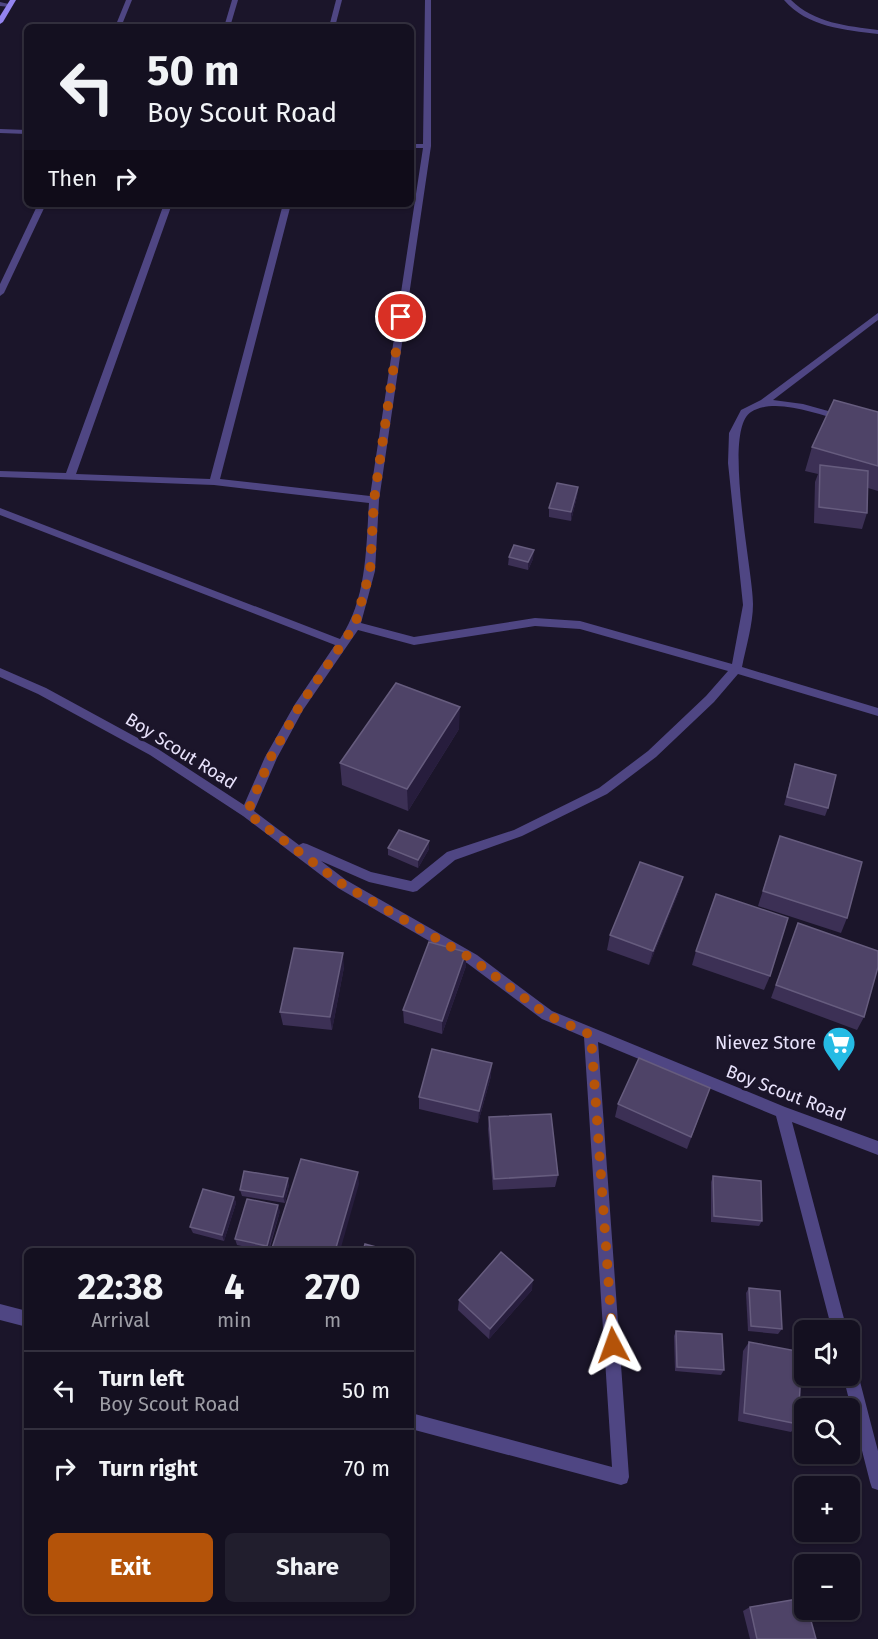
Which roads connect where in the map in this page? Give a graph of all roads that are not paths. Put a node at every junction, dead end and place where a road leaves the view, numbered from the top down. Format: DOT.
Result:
graph roads {
  1 [pos="129,0"];
  2 [pos="235,0"];
  3 [pos="339,0"];
  4 [pos="428,0"];
  5 [pos="787,0"];
  6 [pos="11,2"];
  7 [pos="0,4"];
  8 [pos="0,22"];
  9 [pos="119,24"];
  10 [pos="228,24"];
  11 [pos="334,24"];
  12 [pos="878,32"];
  13 [pos="0,131"];
  14 [pos="24,132"];
  15 [pos="414,146"];
  16 [pos="427,146"];
  17 [pos="41,207"];
  18 [pos="167,207"];
  19 [pos="286,207"];
  20 [pos="0,293"];
  21 [pos="878,316"];
  22 [pos="764,402"];
  23 [pos="849,420"];
  24 [pos="0,474"];
  25 [pos="70,476"];
  26 [pos="214,482"];
  27 [pos="374,500"];
  28 [pos="0,511"];
  29 [pos="355,625"];
  30 [pos="343,644"];
  31 [pos="736,669"];
  32 [pos="0,672"];
  33 [pos="878,712"];
  34 [pos="247,813"];
  35 [pos="282,839"];
  36 [pos="591,1035"];
  37 [pos="782,1112"];
  38 [pos="878,1148"];
  39 [pos="0,1312"];
  40 [pos="24,1318"];
  41 [pos="836,1320"];
  42 [pos="853,1386"];
  43 [pos="414,1422"];
  44 [pos="878,1482"];
  1 -- 9 [label="street"];
  2 -- 10 [label="street"];
  3 -- 11 [label="street"];
  4 -- 16 [label="street"];
  5 -- 12 [label="street"];
  6 -- 7 [label="street"];
  6 -- 8 [label="street"];
  13 -- 14 [label="street"];
  15 -- 16 [label="street"];
  16 -- 27 [label="street"];
  17 -- 20 [label="street"];
  18 -- 25 [label="street"];
  19 -- 26 [label="street"];
  21 -- 22 [label="street"];
  22 -- 23 [label="street"];
  22 -- 31 [label="street"];
  24 -- 25 [label="street"];
  25 -- 26 [label="street"];
  26 -- 27 [label="street"];
  27 -- 29 [label="street"];
  28 -- 30 [label="street"];
  29 -- 30 [label="street"];
  29 -- 31 [label="street"];
  30 -- 34 [label="street"];
  31 -- 33 [label="street"];
  31 -- 35 [label="street"];
  32 -- 34 [label="street, Boy Scout Road"];
  34 -- 35 [label="street, Boy Scout Road"];
  35 -- 36 [label="street, Boy Scout Road"];
  36 -- 37 [label="street, Boy Scout Road"];
  36 -- 43 [label="street"];
  37 -- 38 [label="street, Boy Scout Road"];
  37 -- 41 [label="street"];
  39 -- 40 [label="street"];
  42 -- 44 [label="street"];
}
